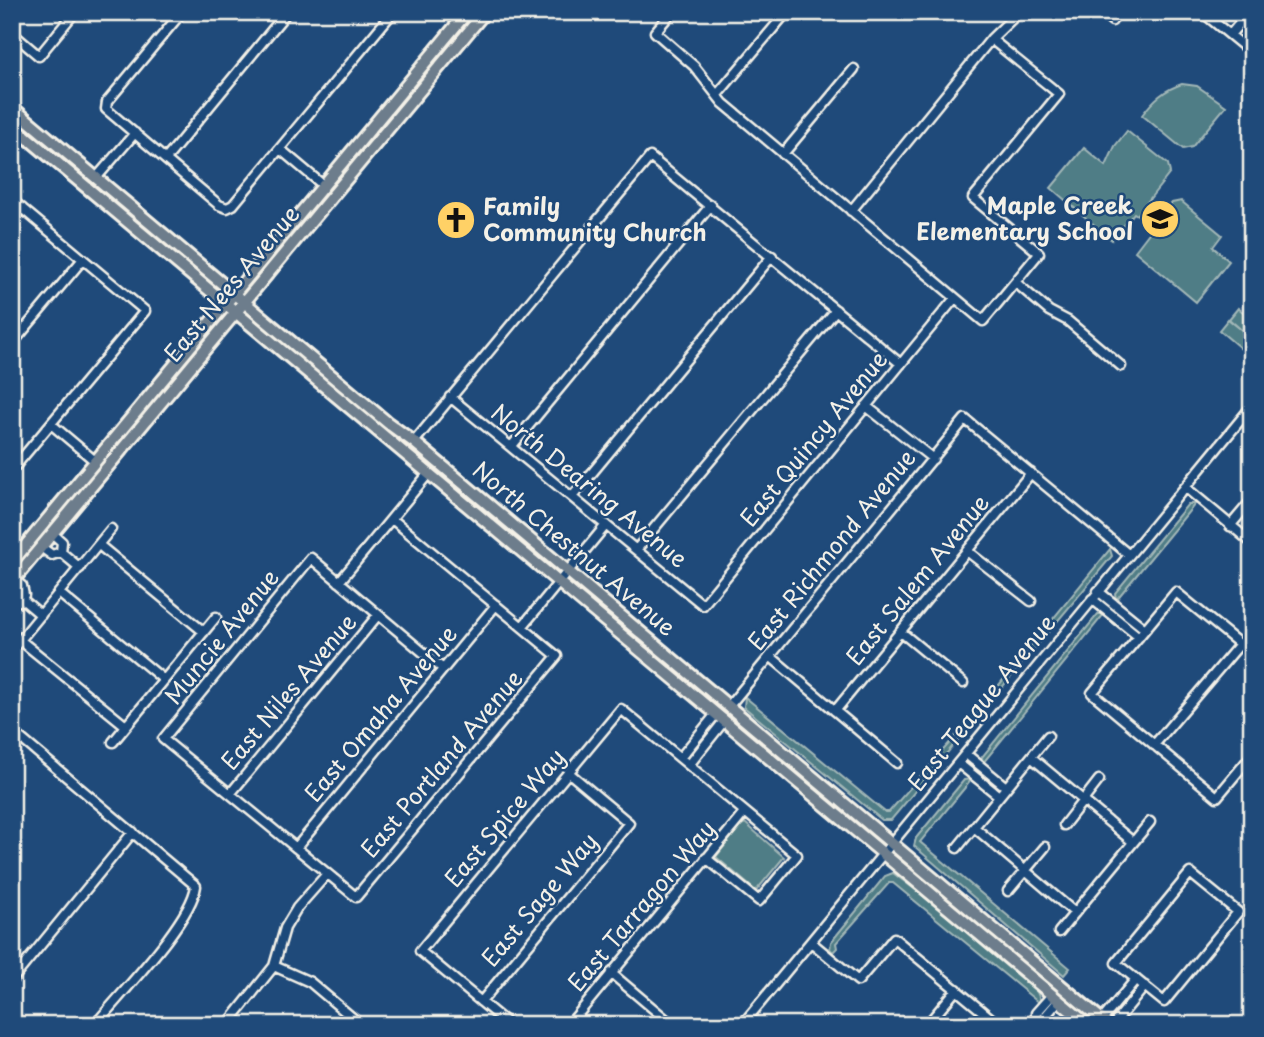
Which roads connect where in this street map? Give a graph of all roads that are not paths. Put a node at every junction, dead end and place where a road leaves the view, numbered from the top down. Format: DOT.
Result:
graph roads {
  1 [pos="75,12"];
  2 [pos="182,12"];
  3 [pos="287,12"];
  4 [pos="393,12"];
  5 [pos="467,12"];
  6 [pos="485,12"];
  7 [pos="672,12"];
  8 [pos="1019,12"];
  9 [pos="1102,12"];
  10 [pos="1202,12"];
  11 [pos="1249,12"];
  12 [pos="786,13"];
  13 [pos="1112,21"];
  14 [pos="12,33"];
  15 [pos="1230,35"];
  16 [pos="991,39"];
  17 [pos="1252,53"];
  18 [pos="854,69"];
  19 [pos="716,95"];
  20 [pos="393,102"];
  21 [pos="12,107"];
  22 [pos="13,126"];
  23 [pos="135,133"];
  24 [pos="280,149"];
  25 [pos="783,154"];
  26 [pos="166,159"];
  27 [pos="97,177"];
  28 [pos="343,184"];
  29 [pos="324,186"];
  30 [pos="12,200"];
  31 [pos="711,205"];
  32 [pos="22,208"];
  33 [pos="851,211"];
  34 [pos="12,219"];
  35 [pos="772,256"];
  36 [pos="83,259"];
  37 [pos="1015,282"];
  38 [pos="235,293"];
  39 [pos="955,298"];
  40 [pos="245,302"];
  41 [pos="226,303"];
  42 [pos="836,310"];
  43 [pos="236,312"];
  44 [pos="12,344"];
  45 [pos="901,364"];
  46 [pos="1121,366"];
  47 [pos="450,397"];
  48 [pos="866,406"];
  49 [pos="1252,406"];
  50 [pos="51,424"];
  51 [pos="382,433"];
  52 [pos="414,442"];
  53 [pos="511,447"];
  54 [pos="933,459"];
  55 [pos="95,461"];
  56 [pos="12,470"];
  57 [pos="429,473"];
  58 [pos="1031,474"];
  59 [pos="1185,487"];
  60 [pos="572,497"];
  61 [pos="1252,500"];
  62 [pos="392,519"];
  63 [pos="606,525"];
  64 [pos="1230,526"];
  65 [pos="111,529"];
  66 [pos="53,534"];
  67 [pos="1252,543"];
  68 [pos="99,545"];
  69 [pos="41,547"];
  70 [pos="636,550"];
  71 [pos="967,551"];
  72 [pos="61,552"];
  73 [pos="1128,554"];
  74 [pos="12,562"];
  75 [pos="80,568"];
  76 [pos="568,571"];
  77 [pos="13,581"];
  78 [pos="339,582"];
  79 [pos="558,583"];
  80 [pos="1098,591"];
  81 [pos="59,593"];
  82 [pos="22,599"];
  83 [pos="1092,599"];
  84 [pos="1031,601"];
  85 [pos="12,602"];
  86 [pos="496,605"];
  87 [pos="703,605"];
  88 [pos="41,615"];
  89 [pos="378,615"];
  90 [pos="216,617"];
  91 [pos="522,627"];
  92 [pos="204,632"];
  93 [pos="901,632"];
  94 [pos="1142,633"];
  95 [pos="20,640"];
  96 [pos="1240,644"];
  97 [pos="638,649"];
  98 [pos="12,650"];
  99 [pos="1252,654"];
  100 [pos="770,656"];
  101 [pos="443,669"];
  102 [pos="164,680"];
  103 [pos="963,682"];
  104 [pos="729,706"];
  105 [pos="835,711"];
  106 [pos="720,718"];
  107 [pos="126,726"];
  108 [pos="12,731"];
  109 [pos="701,732"];
  110 [pos="1048,736"];
  111 [pos="710,740"];
  112 [pos="113,742"];
  113 [pos="1154,745"];
  114 [pos="965,754"];
  115 [pos="1252,755"];
  116 [pos="1031,757"];
  117 [pos="680,758"];
  118 [pos="897,763"];
  119 [pos="958,763"];
  120 [pos="689,765"];
  121 [pos="568,772"];
  122 [pos="990,774"];
  123 [pos="1099,780"];
  124 [pos="983,783"];
  125 [pos="1006,787"];
  126 [pos="230,794"];
  127 [pos="999,796"];
  128 [pos="1084,800"];
  129 [pos="745,812"];
  130 [pos="1150,822"];
  131 [pos="1064,825"];
  132 [pos="974,827"];
  133 [pos="133,832"];
  134 [pos="1133,842"];
  135 [pos="893,843"];
  136 [pos="1045,847"];
  137 [pos="296,848"];
  138 [pos="957,848"];
  139 [pos="884,854"];
  140 [pos="706,858"];
  141 [pos="1025,871"];
  142 [pos="327,874"];
  143 [pos="1008,891"];
  144 [pos="1075,913"];
  145 [pos="1059,932"];
  146 [pos="811,942"];
  147 [pos="274,966"];
  148 [pos="611,973"];
  149 [pos="1136,979"];
  150 [pos="12,980"];
  151 [pos="1145,986"];
  152 [pos="957,989"];
  153 [pos="1122,995"];
  154 [pos="1055,998"];
  155 [pos="481,1002"];
  156 [pos="1132,1002"];
  157 [pos="668,1023"];
  158 [pos="1034,1023"];
  159 [pos="1107,1024"];
  160 [pos="95,1025"];
  161 [pos="227,1025"];
  162 [pos="361,1025"];
  163 [pos="509,1025"];
  164 [pos="569,1025"];
  165 [pos="742,1025"];
  166 [pos="927,1025"];
  167 [pos="999,1025"];
  168 [pos="1088,1025"];
  1 -- 14 [label="street"];
  2 -- 23 [label="street"];
  3 -- 26 [label="street"];
  4 -- 24 [label="street"];
  5 -- 20 [label="main road, East Nees Avenue"];
  6 -- 28 [label="main road, East Nees Avenue"];
  7 -- 19 [label="street"];
  8 -- 16 [label="street"];
  9 -- 13 [label="street"];
  10 -- 15 [label="street"];
  11 -- 15 [label="street"];
  12 -- 19 [label="street"];
  15 -- 17 [label="street"];
  16 -- 33 [label="street"];
  16 -- 37 [label="street"];
  18 -- 25 [label="street"];
  19 -- 25 [label="street"];
  20 -- 28 [label="main road"];
  20 -- 29 [label="main road, East Nees Avenue"];
  21 -- 27 [label="main road, North Chestnut Avenue"];
  22 -- 27 [label="main road"];
  22 -- 41 [label="main road, North Chestnut Avenue"];
  23 -- 26 [label="street"];
  23 -- 27 [label="street"];
  24 -- 26 [label="street"];
  24 -- 29 [label="street"];
  25 -- 33 [label="street"];
  27 -- 38 [label="main road, North Chestnut Avenue"];
  28 -- 40 [label="main road, East Nees Avenue"];
  29 -- 38 [label="main road, East Nees Avenue"];
  30 -- 32 [label="street"];
  31 -- 35 [label="street"];
  31 -- 47 [label="street"];
  31 -- 53 [label="street"];
  32 -- 34 [label="street"];
  32 -- 36 [label="street"];
  33 -- 39 [label="street"];
  35 -- 42 [label="street"];
  35 -- 60 [label="street"];
  36 -- 44 [label="street"];
  36 -- 50 [label="street"];
  37 -- 39 [label="street"];
  37 -- 46 [label="street"];
  38 -- 40 [label="main road, North Chestnut Avenue"];
  38 -- 41 [label="main road, East Nees Avenue"];
  39 -- 45 [label="street, East Quincy Avenue"];
  40 -- 43 [label="main road, East Nees Avenue"];
  40 -- 52 [label="main road, North Chestnut Avenue"];
  41 -- 43 [label="main road, North Chestnut Avenue"];
  41 -- 55 [label="main road, East Nees Avenue"];
  42 -- 45 [label="street"];
  42 -- 70 [label="street"];
  43 -- 51 [label="main road, North Chestnut Avenue"];
  43 -- 66 [label="main road, East Nees Avenue"];
  45 -- 48 [label="street, East Quincy Avenue"];
  47 -- 52 [label="street"];
  47 -- 53 [label="street, North Dearing Avenue"];
  48 -- 54 [label="street"];
  48 -- 87 [label="street, East Quincy Avenue"];
  49 -- 59 [label="street, East Teague Avenue"];
  50 -- 55 [label="street"];
  50 -- 56 [label="street"];
  51 -- 52 [label="main road"];
  51 -- 57 [label="main road, North Chestnut Avenue"];
  52 -- 76 [label="main road, North Chestnut Avenue"];
  53 -- 60 [label="street, North Dearing Avenue"];
  54 -- 58 [label="street, East Richmond Avenue"];
  54 -- 100 [label="street, East Richmond Avenue"];
  55 -- 66 [label="main road"];
  55 -- 74 [label="main road, East Nees Avenue"];
  57 -- 62 [label="street"];
  57 -- 79 [label="main road, North Chestnut Avenue"];
  58 -- 71 [label="street, East Salem Avenue"];
  58 -- 73 [label="street"];
  59 -- 64 [label="street"];
  59 -- 73 [label="street, East Teague Avenue"];
  60 -- 63 [label="street, North Dearing Avenue"];
  61 -- 64 [label="street"];
  62 -- 78 [label="street"];
  62 -- 86 [label="street"];
  63 -- 70 [label="street, North Dearing Avenue"];
  63 -- 76 [label="street"];
  64 -- 67 [label="street"];
  65 -- 68 [label="street"];
  66 -- 69 [label="main road, East Nees Avenue"];
  66 -- 72 [label="street"];
  68 -- 75 [label="street"];
  68 -- 92 [label="street"];
  69 -- 72 [label="street"];
  69 -- 77 [label="main road, East Nees Avenue"];
  70 -- 87 [label="street, North Dearing Avenue"];
  71 -- 84 [label="street"];
  71 -- 93 [label="street, East Salem Avenue"];
  72 -- 75 [label="street"];
  73 -- 80 [label="street, East Teague Avenue"];
  75 -- 81 [label="street"];
  76 -- 79 [label="street"];
  76 -- 104 [label="main road, North Chestnut Avenue"];
  77 -- 82 [label="street"];
  78 -- 89 [label="street"];
  78 -- 126 [label="street, Muncie Avenue"];
  79 -- 91 [label="street"];
  79 -- 97 [label="main road, North Chestnut Avenue"];
  80 -- 83 [label="street, East Teague Avenue"];
  80 -- 94 [label="street"];
  81 -- 88 [label="street"];
  81 -- 102 [label="street"];
  82 -- 85 [label="street"];
  82 -- 88 [label="street"];
  83 -- 94 [label="street"];
  83 -- 114 [label="street, East Teague Avenue"];
  86 -- 91 [label="street"];
  86 -- 101 [label="street, East Omaha Avenue"];
  88 -- 95 [label="street"];
  89 -- 101 [label="street"];
  89 -- 126 [label="street, East Niles Avenue"];
  90 -- 92 [label="street"];
  91 -- 142 [label="street, East Portland Avenue"];
  92 -- 102 [label="street"];
  93 -- 103 [label="street"];
  93 -- 105 [label="street, East Salem Avenue"];
  94 -- 96 [label="street"];
  94 -- 113 [label="street"];
  95 -- 98 [label="street"];
  95 -- 107 [label="street"];
  96 -- 99 [label="street"];
  96 -- 113 [label="street"];
  97 -- 104 [label="main road"];
  97 -- 106 [label="main road, North Chestnut Avenue"];
  100 -- 104 [label="street, East Richmond Avenue"];
  100 -- 105 [label="street"];
  101 -- 137 [label="street, East Omaha Avenue"];
  102 -- 107 [label="street"];
  104 -- 135 [label="main road, North Chestnut Avenue"];
  105 -- 118 [label="street"];
  106 -- 109 [label="street"];
  106 -- 111 [label="street"];
  106 -- 139 [label="main road, North Chestnut Avenue"];
  107 -- 112 [label="street"];
  108 -- 133 [label="street"];
  109 -- 111 [label="street"];
  109 -- 117 [label="street"];
  110 -- 116 [label="street"];
  111 -- 120 [label="street"];
  113 -- 115 [label="street"];
  114 -- 119 [label="street, East Teague Avenue"];
  114 -- 122 [label="street"];
  116 -- 125 [label="street"];
  116 -- 128 [label="street"];
  117 -- 120 [label="street"];
  117 -- 121 [label="street, East Spice Way"];
  119 -- 124 [label="street"];
  119 -- 135 [label="street, East Teague Avenue"];
  120 -- 129 [label="street"];
  121 -- 155 [label="street, East Sage Way"];
  121 -- 155 [label="street, East Spice Way"];
  122 -- 124 [label="street"];
  122 -- 125 [label="street"];
  123 -- 128 [label="street"];
  124 -- 127 [label="street"];
  125 -- 127 [label="street"];
  126 -- 137 [label="street"];
  127 -- 132 [label="street"];
  128 -- 131 [label="street"];
  128 -- 134 [label="street"];
  129 -- 140 [label="street, East Tarragon Way"];
  129 -- 140 [label="street"];
  130 -- 134 [label="street"];
  132 -- 138 [label="street"];
  132 -- 141 [label="street"];
  133 -- 150 [label="street"];
  133 -- 160 [label="street"];
  134 -- 144 [label="street"];
  135 -- 139 [label="street, East Teague Avenue"];
  135 -- 159 [label="main road, North Chestnut Avenue"];
  136 -- 141 [label="street"];
  137 -- 142 [label="street"];
  139 -- 146 [label="street, East Teague Avenue"];
  139 -- 154 [label="main road, North Chestnut Avenue"];
  140 -- 148 [label="street, East Tarragon Way"];
  141 -- 143 [label="street"];
  141 -- 144 [label="street"];
  142 -- 147 [label="street"];
  144 -- 145 [label="street"];
  146 -- 152 [label="street"];
  146 -- 165 [label="street, East Teague Avenue"];
  147 -- 161 [label="street"];
  147 -- 162 [label="street"];
  148 -- 157 [label="street"];
  148 -- 164 [label="street, East Tarragon Way"];
  149 -- 151 [label="street"];
  149 -- 151 [label="street"];
  149 -- 153 [label="street"];
  151 -- 156 [label="street"];
  152 -- 166 [label="street"];
  152 -- 167 [label="street"];
  153 -- 156 [label="street"];
  153 -- 159 [label="street"];
  154 -- 158 [label="street"];
  154 -- 159 [label="main road"];
  154 -- 168 [label="main road, North Chestnut Avenue"];
  155 -- 163 [label="street"];
  156 -- 159 [label="street"];
}
